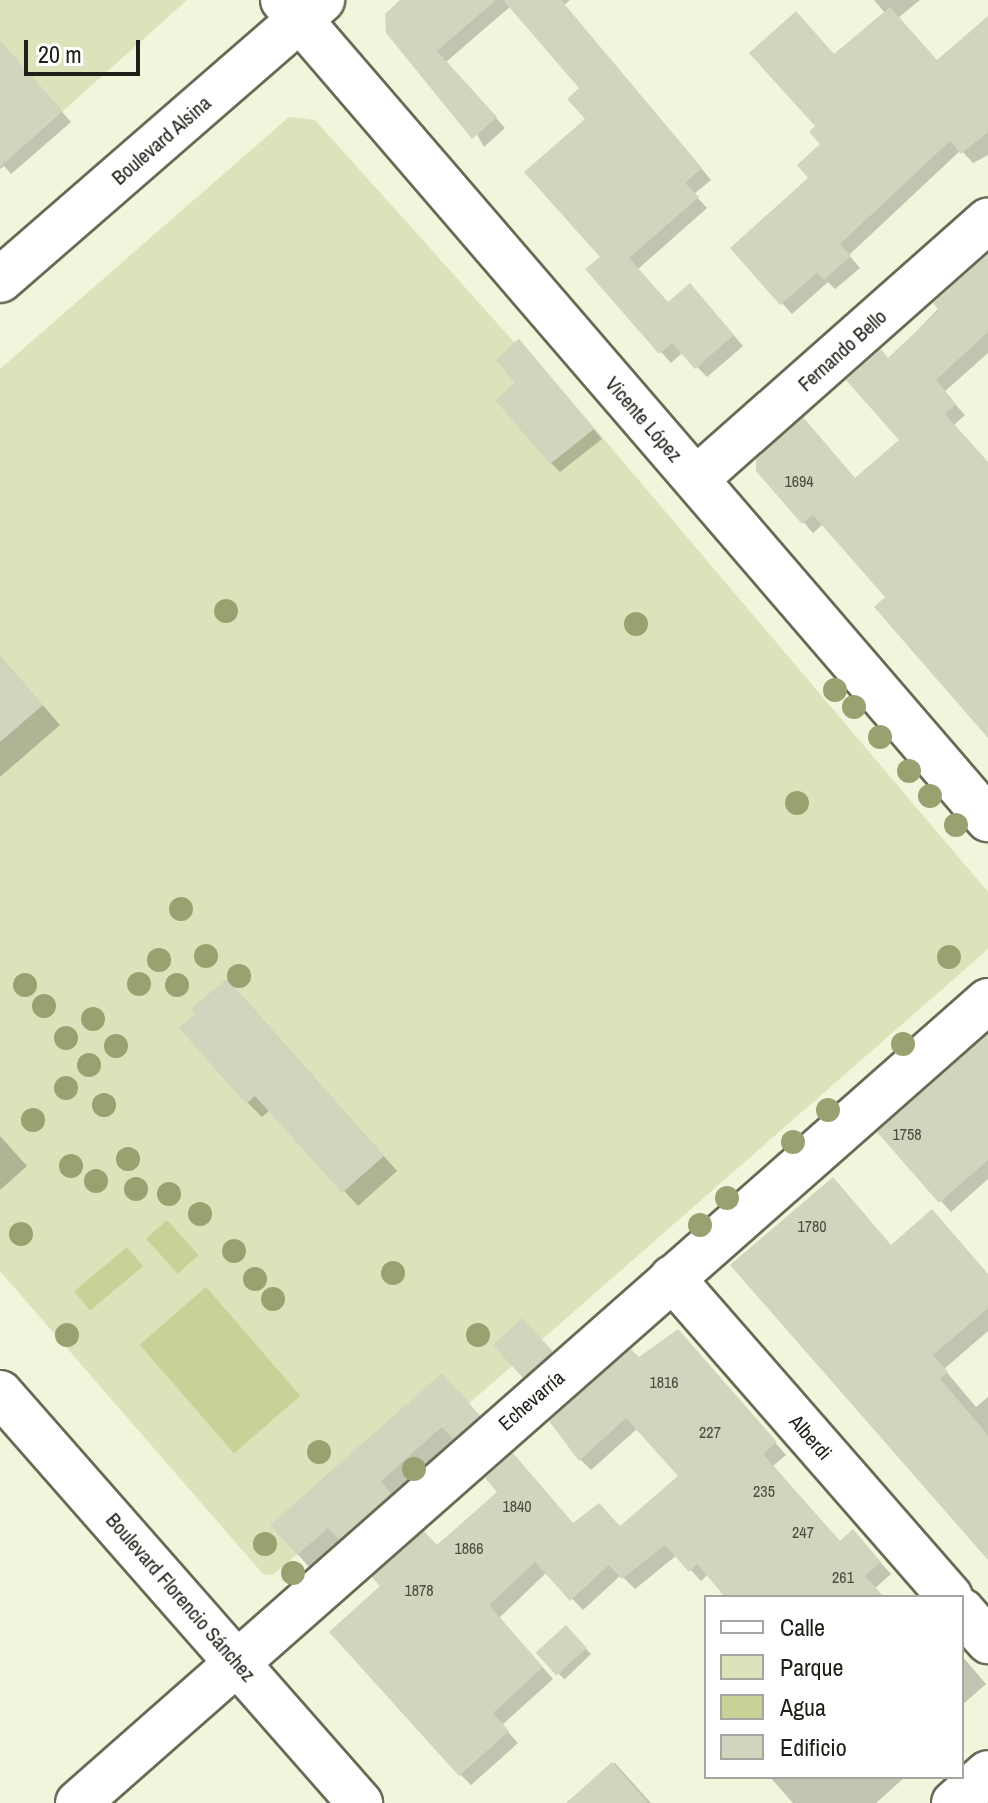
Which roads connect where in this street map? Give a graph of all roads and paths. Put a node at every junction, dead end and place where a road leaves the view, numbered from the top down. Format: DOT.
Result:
graph roads {
  1 [pos="302,6"];
  2 [pos="988,221"];
  3 [pos="0,280"];
  4 [pos="696,479"];
  5 [pos="988,819"];
  6 [pos="988,1001"];
  7 [pos="672,1278"];
  8 [pos="0,1393"];
  9 [pos="948,1595"];
  10 [pos="964,1613"];
  11 [pos="988,1641"];
  12 [pos="240,1665"];
  13 [pos="988,1773"];
  14 [pos="78,1803"];
  15 [pos="360,1803"];
  16 [pos="954,1803"];
  1 -- 3 [label="street, Boulevard Alsina"];
  1 -- 4 [label="street, Vicente López"];
  2 -- 4 [label="street, Fernando Bello"];
  4 -- 5 [label="street, Vicente López"];
  6 -- 7 [label="street, Echevarría"];
  7 -- 9 [label="street, Alberdi"];
  7 -- 12 [label="street, Echevarría"];
  8 -- 12 [label="street, Boulevard Florencio Sánchez"];
  10 -- 11 [label="street"];
  12 -- 14 [label="street, Echevarría"];
  12 -- 15 [label="street, Boulevard Florencio Sánchez"];
  13 -- 16 [label="street"];
}
